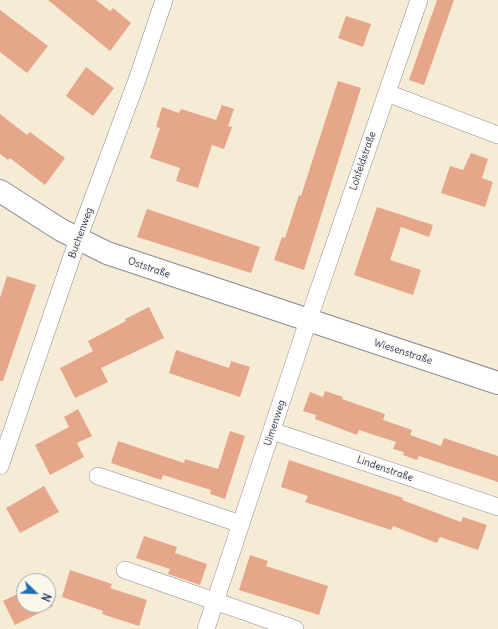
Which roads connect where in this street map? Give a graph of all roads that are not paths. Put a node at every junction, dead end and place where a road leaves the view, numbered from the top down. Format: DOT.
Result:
graph roads {
  1 [pos="164,0"];
  2 [pos="419,0"];
  3 [pos="387,93"];
  4 [pos="498,135"];
  5 [pos="0,191"];
  6 [pos="78,239"];
  7 [pos="308,321"];
  8 [pos="498,383"];
  9 [pos="272,431"];
  10 [pos="0,466"];
  11 [pos="98,476"];
  12 [pos="498,507"];
  13 [pos="241,524"];
  14 [pos="125,570"];
  15 [pos="216,601"];
  16 [pos="206,629"];
  17 [pos="295,629"];
  1 -- 6 [label="street, Buchenweg"];
  2 -- 3 [label="street, Lohfeldstraße"];
  3 -- 4 [label="street"];
  3 -- 7 [label="street, Lohfeldstraße"];
  5 -- 6 [label="main road, Oststraße"];
  6 -- 7 [label="main road, Oststraße"];
  6 -- 10 [label="street, Buchenweg"];
  7 -- 8 [label="main road, Wiesenstraße"];
  7 -- 9 [label="street, Ulmenweg"];
  9 -- 12 [label="street, Lindenstraße"];
  9 -- 13 [label="street, Ulmenweg"];
  11 -- 13 [label="street"];
  13 -- 15 [label="street, Ulmenweg"];
  14 -- 15 [label="street"];
  15 -- 16 [label="street, Ulmenweg"];
  15 -- 17 [label="street"];
}
